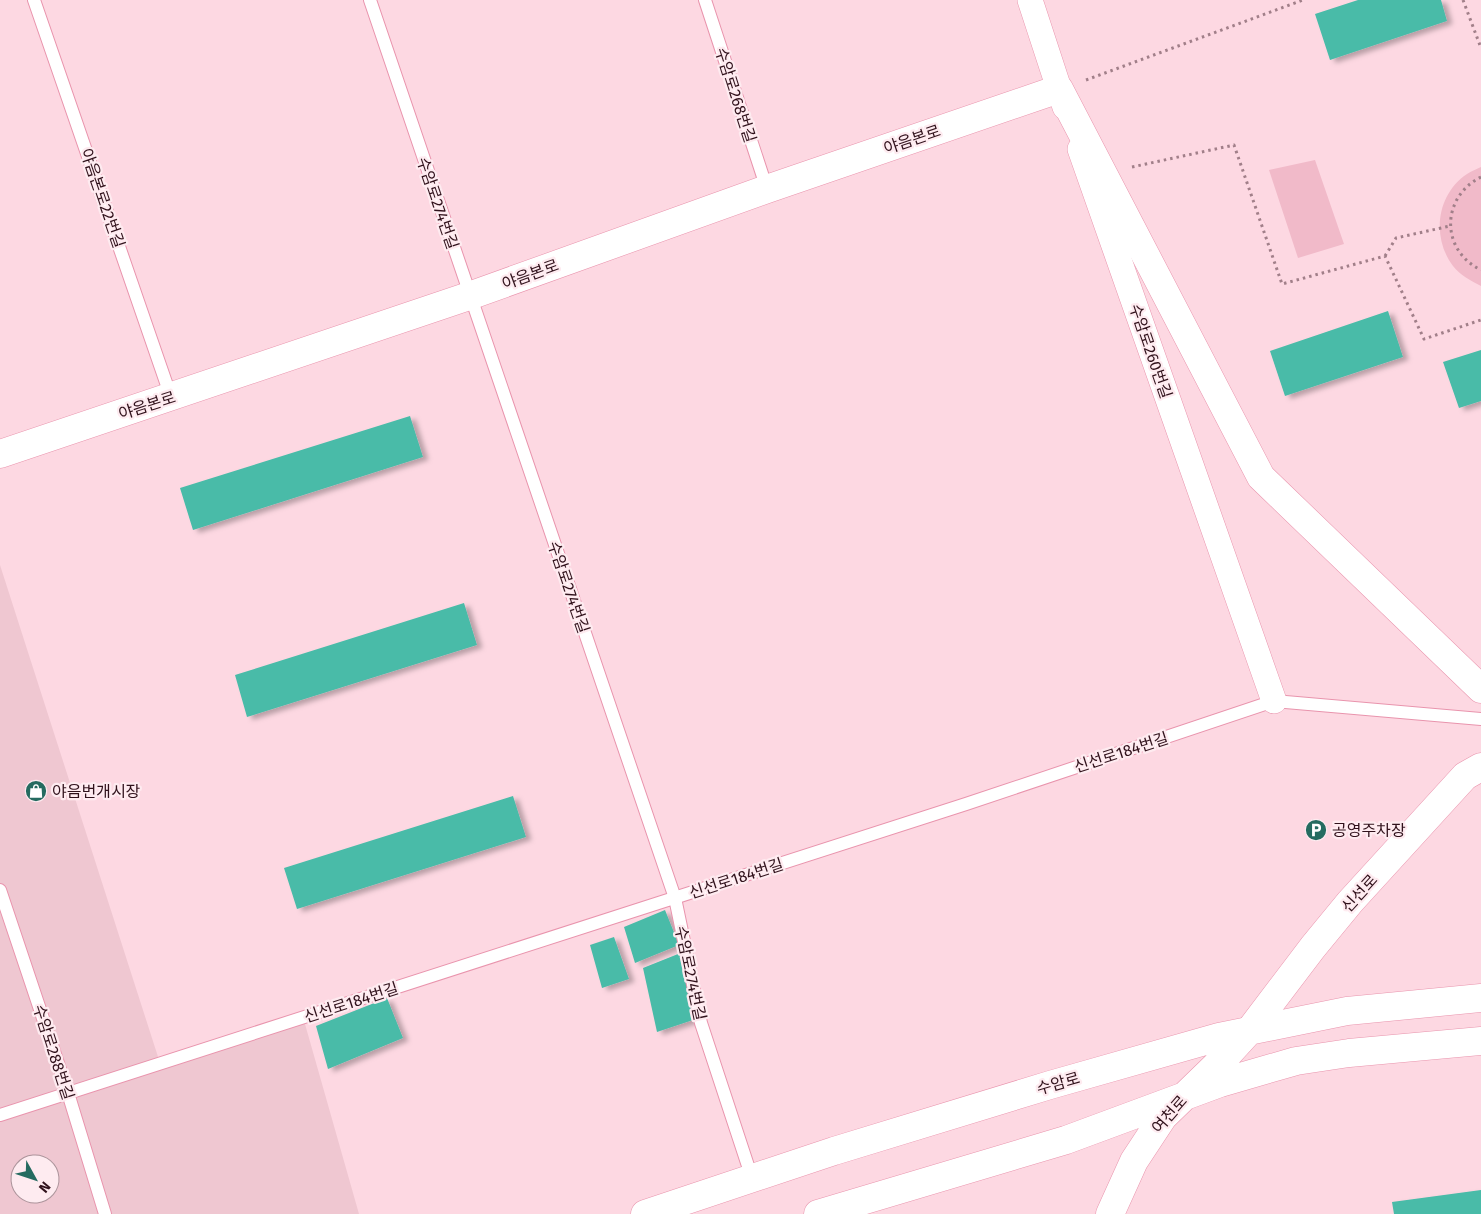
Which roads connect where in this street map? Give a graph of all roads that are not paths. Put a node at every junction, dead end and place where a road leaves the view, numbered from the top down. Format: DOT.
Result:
graph roads {
  1 [pos="34,0"];
  2 [pos="370,0"];
  3 [pos="705,0"];
  4 [pos="1030,0"];
  5 [pos="1059,89"];
  6 [pos="767,189"];
  7 [pos="469,296"];
  8 [pos="171,397"];
  9 [pos="0,454"];
  10 [pos="1481,689"];
  11 [pos="1274,701"];
  12 [pos="1481,718"];
  13 [pos="1481,767"];
  14 [pos="0,890"];
  15 [pos="675,898"];
  16 [pos="1481,998"];
  17 [pos="1250,1030"];
  18 [pos="1481,1041"];
  19 [pos="68,1093"];
  20 [pos="1183,1097"];
  21 [pos="0,1115"];
  22 [pos="752,1178"];
  23 [pos="105,1214"];
  24 [pos="645,1214"];
  25 [pos="818,1214"];
  26 [pos="1110,1214"];
  1 -- 8 [label="lane, 야음본로22번길"];
  2 -- 7 [label="lane, 수암로274번길"];
  3 -- 6 [label="lane, 수암로268번길"];
  4 -- 5 [label="street, 수암로260번길"];
  5 -- 6 [label="street, 야음본로"];
  5 -- 10 [label="street"];
  5 -- 11 [label="street, 수암로260번길"];
  6 -- 7 [label="street, 야음본로"];
  7 -- 8 [label="street, 야음본로"];
  7 -- 15 [label="lane, 수암로274번길"];
  8 -- 9 [label="street, 야음본로"];
  11 -- 12 [label="lane, 신선로184번길"];
  11 -- 15 [label="lane, 신선로184번길"];
  13 -- 17 [label="street, 신선로"];
  14 -- 19 [label="lane, 수암로288번길"];
  15 -- 19 [label="lane, 신선로184번길"];
  15 -- 22 [label="lane, 수암로274번길"];
  16 -- 17 [label="street, 수암로"];
  17 -- 20 [label="street, 여천로"];
  17 -- 22 [label="street, 수암로"];
  18 -- 20 [label="street"];
  19 -- 21 [label="lane, 신선로184번길"];
  19 -- 23 [label="lane, 수암로288번길"];
  20 -- 25 [label="street"];
  20 -- 26 [label="street, 여천로"];
  22 -- 24 [label="street, 수암로"];
}
